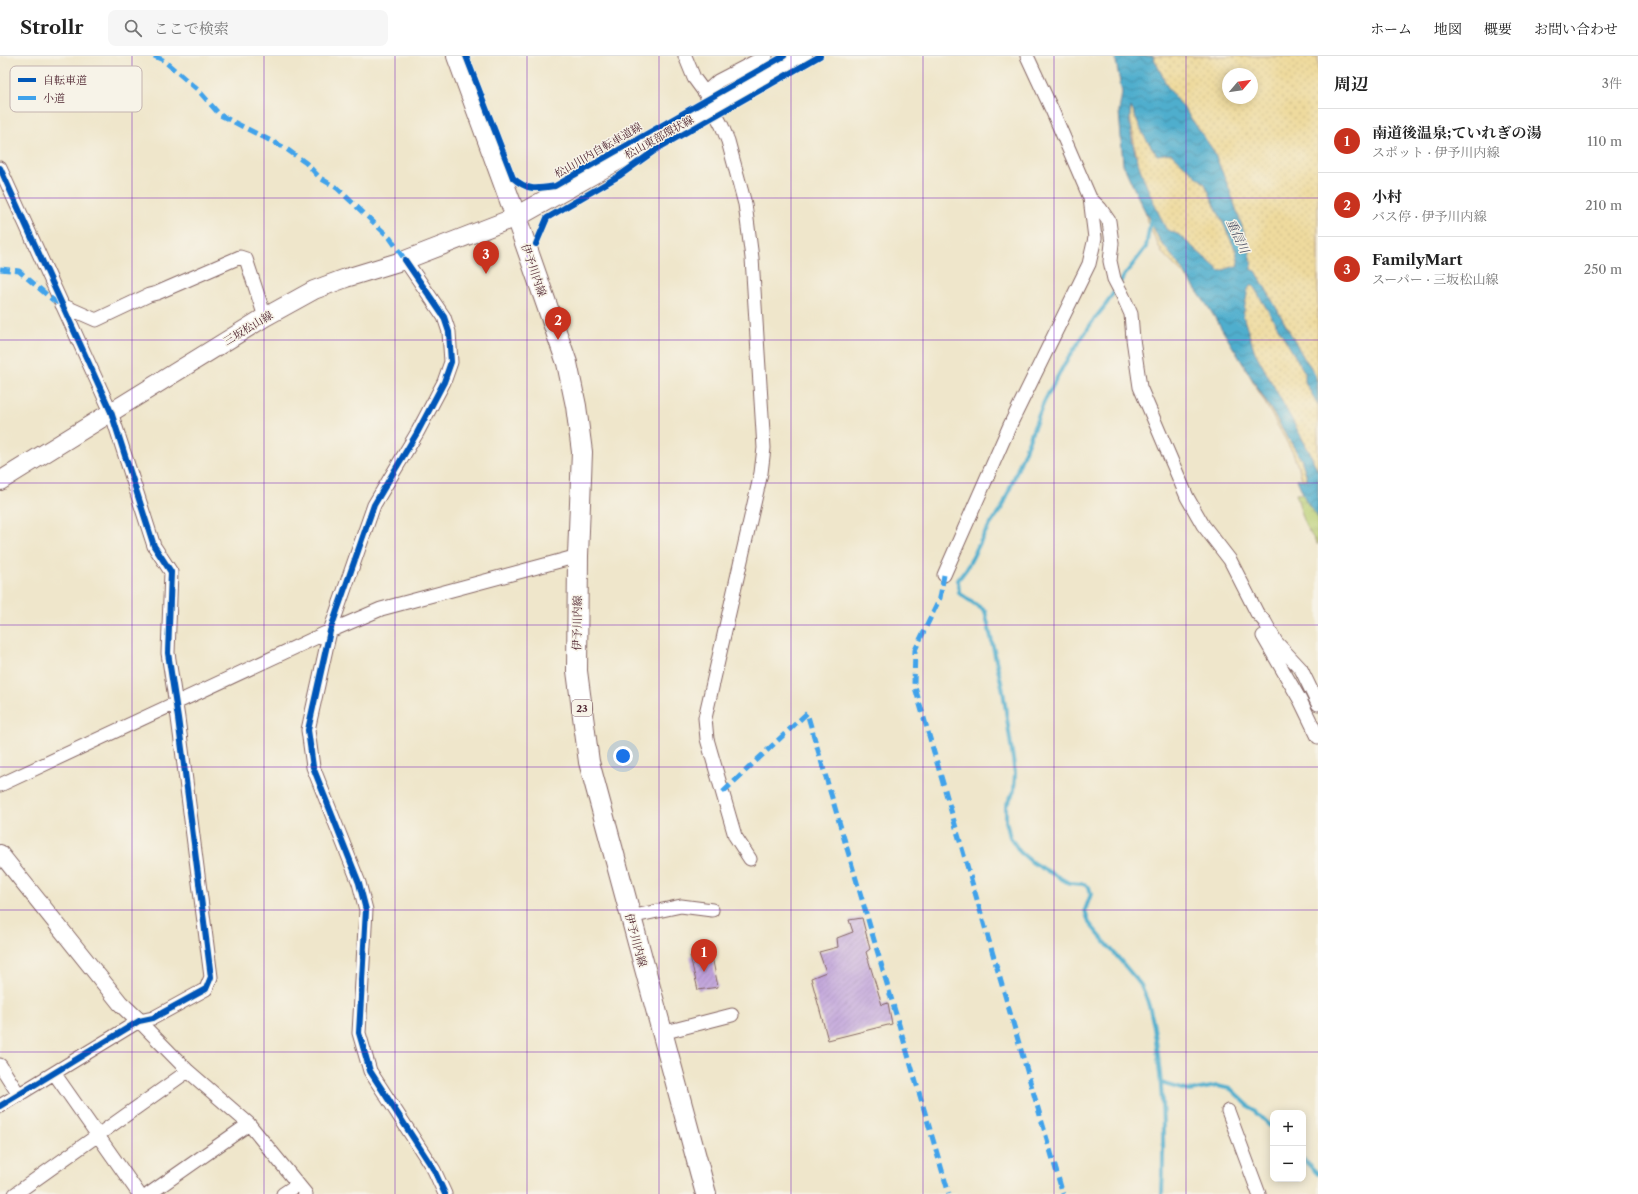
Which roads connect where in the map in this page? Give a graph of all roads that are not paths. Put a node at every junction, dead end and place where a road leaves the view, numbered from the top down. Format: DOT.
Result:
graph roads {
  1 [pos="457,56"];
  2 [pos="684,56"];
  3 [pos="766,56"];
  4 [pos="802,56"];
  5 [pos="1027,56"];
  6 [pos="709,100"];
  7 [pos="0,168"];
  8 [pos="1090,198"];
  9 [pos="516,217"];
  10 [pos="405,260"];
  11 [pos="62,305"];
  12 [pos="265,317"];
  13 [pos="111,412"];
  14 [pos="0,481"];
  15 [pos="578,556"];
  16 [pos="944,575"];
  17 [pos="1256,613"];
  18 [pos="330,631"];
  19 [pos="176,704"];
  20 [pos="1318,704"];
  21 [pos="1318,737"];
  22 [pos="0,785"];
  23 [pos="0,853"];
  24 [pos="750,859"];
  25 [pos="712,910"];
  26 [pos="630,917"];
  27 [pos="732,1015"];
  28 [pos="139,1021"];
  29 [pos="662,1033"];
  30 [pos="0,1065"];
  31 [pos="188,1071"];
  32 [pos="54,1073"];
  33 [pos="19,1094"];
  34 [pos="0,1106"];
  35 [pos="1228,1111"];
  36 [pos="249,1124"];
  37 [pos="98,1134"];
  38 [pos="302,1189"];
  39 [pos="15,1194"];
  40 [pos="139,1194"];
  41 [pos="150,1194"];
  42 [pos="283,1194"];
  43 [pos="445,1194"];
  44 [pos="706,1194"];
  45 [pos="1259,1194"];
  1 -- 9 [label="main road, 伊予川内線 / 23"];
  2 -- 6 [label="street"];
  3 -- 6 [label="street"];
  4 -- 6 [label="main road, 松山東部環状線"];
  5 -- 8 [label="street"];
  6 -- 9 [label="main road, 松山東部環状線"];
  6 -- 24 [label="street"];
  7 -- 11 [label="street"];
  8 -- 16 [label="street"];
  8 -- 17 [label="street"];
  9 -- 10 [label="main road, 三坂松山線"];
  9 -- 15 [label="main road, 伊予川内線 / 23"];
  10 -- 12 [label="main road, 三坂松山線"];
  10 -- 18 [label="street"];
  11 -- 12 [label="street"];
  11 -- 13 [label="street"];
  12 -- 13 [label="main road, 三坂松山線"];
  13 -- 14 [label="main road, 三坂松山線"];
  13 -- 19 [label="street"];
  15 -- 18 [label="street"];
  15 -- 26 [label="main road, 伊予川内線 / 23"];
  17 -- 20 [label="street"];
  17 -- 21 [label="street"];
  18 -- 19 [label="street"];
  18 -- 43 [label="street"];
  19 -- 22 [label="street"];
  19 -- 28 [label="street"];
  23 -- 28 [label="street"];
  25 -- 26 [label="street"];
  26 -- 29 [label="main road, 伊予川内線 / 23"];
  27 -- 29 [label="street"];
  28 -- 31 [label="street"];
  28 -- 32 [label="street"];
  29 -- 44 [label="main road, 伊予川内線 / 23"];
  30 -- 33 [label="street"];
  31 -- 36 [label="street"];
  31 -- 37 [label="street"];
  32 -- 33 [label="street"];
  32 -- 37 [label="street"];
  33 -- 34 [label="street"];
  35 -- 45 [label="street"];
  36 -- 38 [label="street"];
  36 -- 41 [label="street"];
  37 -- 39 [label="street"];
  37 -- 40 [label="street"];
  38 -- 42 [label="street"];
}
